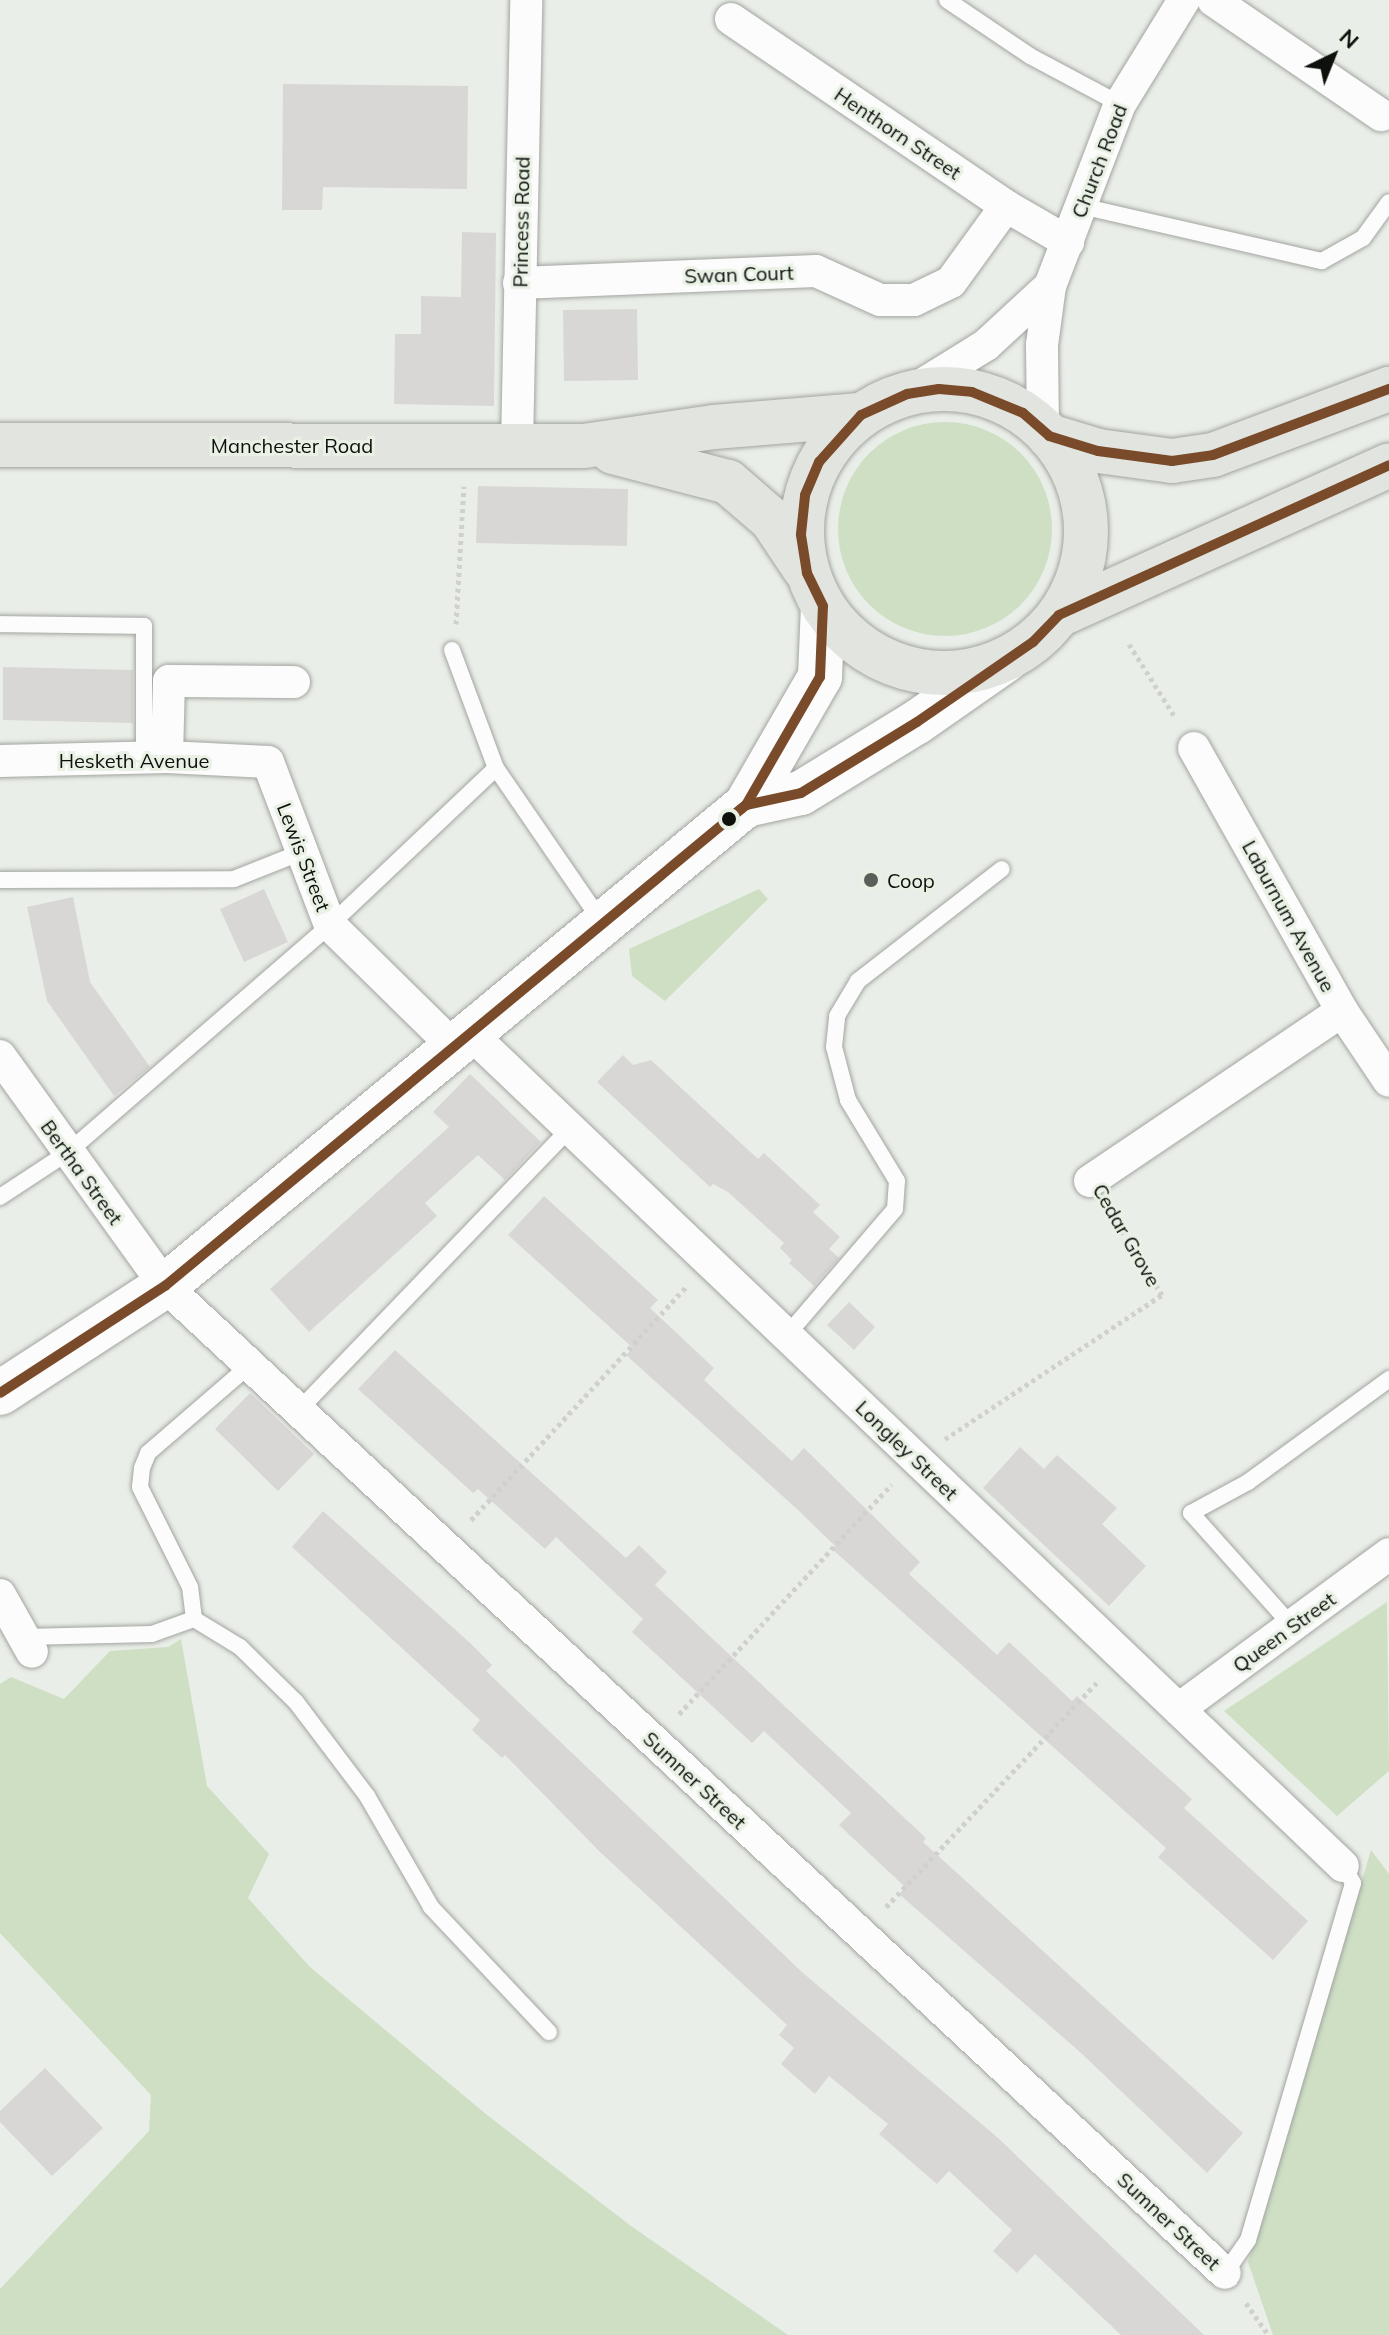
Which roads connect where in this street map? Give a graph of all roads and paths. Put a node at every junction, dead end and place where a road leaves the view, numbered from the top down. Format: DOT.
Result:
graph roads {
  1 [pos="526,0"];
  2 [pos="947,0"];
  3 [pos="1184,0"];
  4 [pos="1213,0"];
  5 [pos="731,19"];
  6 [pos="1120,104"];
  7 [pos="1385,122"];
  8 [pos="1389,202"];
  9 [pos="1006,206"];
  10 [pos="1081,206"];
  11 [pos="1068,242"];
  12 [pos="519,283"];
  13 [pos="1050,286"];
  14 [pos="1389,389"];
  15 [pos="907,394"];
  16 [pos="861,415"];
  17 [pos="1046,432"];
  18 [pos="0,445"];
  19 [pos="517,445"];
  20 [pos="584,446"];
  21 [pos="1389,465"];
  22 [pos="465,473"];
  23 [pos="815,590"];
  24 [pos="1059,615"];
  25 [pos="0,624"];
  26 [pos="1129,644"];
  27 [pos="452,650"];
  28 [pos="1006,660"];
  29 [pos="294,682"];
  30 [pos="1194,748"];
  31 [pos="156,757"];
  32 [pos="0,761"];
  33 [pos="268,762"];
  34 [pos="496,768"];
  35 [pos="746,805"];
  36 [pos="302,852"];
  37 [pos="1002,869"];
  38 [pos="0,880"];
  39 [pos="601,921"];
  40 [pos="330,925"];
  41 [pos="1342,1011"];
  42 [pos="462,1040"];
  43 [pos="0,1056"];
  44 [pos="1389,1081"];
  45 [pos="570,1128"];
  46 [pos="67,1153"];
  47 [pos="1090,1181"];
  48 [pos="0,1197"];
  49 [pos="709,1261"];
  50 [pos="165,1286"];
  51 [pos="787,1335"];
  52 [pos="250,1365"];
  53 [pos="1389,1379"];
  54 [pos="0,1393"];
  55 [pos="299,1410"];
  56 [pos="916,1458"];
  57 [pos="446,1548"];
  58 [pos="1389,1554"];
  59 [pos="0,1595"];
  60 [pos="194,1619"];
  61 [pos="1293,1627"];
  62 [pos="28,1644"];
  63 [pos="1122,1656"];
  64 [pos="1179,1709"];
  65 [pos="653,1741"];
  66 [pos="1343,1866"];
  67 [pos="861,1934"];
  68 [pos="549,2032"];
  69 [pos="1225,2273"];
  1 -- 12 [label="street, Princess Road"];
  2 -- 6 [label="lane"];
  3 -- 6 [label="street, Church Road"];
  4 -- 7 [label="street"];
  5 -- 9 [label="street, Henthorn Street"];
  6 -- 10 [label="street, Church Road"];
  8 -- 10 [label="lane"];
  9 -- 11 [label="street, Henthorn Street"];
  9 -- 12 [label="street, Swan Court"];
  10 -- 11 [label="street, Church Road"];
  11 -- 13 [label="street, Church Road"];
  12 -- 19 [label="street, Princess Road"];
  13 -- 15 [label="street, Church Road"];
  13 -- 17 [label="street, Church Road"];
  14 -- 17 [label="main road"];
  15 -- 16 [label="main road"];
  15 -- 17 [label="main road"];
  16 -- 20 [label="main road, Manchester Road"];
  16 -- 23 [label="main road"];
  17 -- 24 [label="main road"];
  18 -- 19 [label="main road, Manchester Road"];
  19 -- 20 [label="main road, Manchester Road"];
  20 -- 23 [label="main road, Manchester Road"];
  21 -- 24 [label="main road"];
  22 -- 27 [label="path"];
  23 -- 28 [label="main road"];
  23 -- 35 [label="main road"];
  24 -- 28 [label="main road"];
  25 -- 31 [label="lane"];
  26 -- 30 [label="path"];
  27 -- 34 [label="lane"];
  28 -- 35 [label="main road"];
  29 -- 31 [label="street"];
  30 -- 41 [label="street, Laburnum Avenue"];
  31 -- 32 [label="street, Hesketh Avenue"];
  31 -- 33 [label="street, Hesketh Avenue"];
  33 -- 36 [label="street, Lewis Street"];
  34 -- 39 [label="lane"];
  34 -- 40 [label="lane"];
  35 -- 39 [label="main road"];
  36 -- 38 [label="lane"];
  36 -- 40 [label="street, Lewis Street"];
  37 -- 51 [label="lane"];
  39 -- 42 [label="main road"];
  40 -- 42 [label="street, Lewis Street"];
  40 -- 46 [label="lane"];
  41 -- 44 [label="street, Laburnum Avenue"];
  41 -- 47 [label="street, Cedar Grove"];
  42 -- 45 [label="street, Longley Street"];
  42 -- 50 [label="main road"];
  43 -- 46 [label="street, Bertha Street"];
  45 -- 49 [label="street, Longley Street"];
  45 -- 55 [label="lane"];
  46 -- 48 [label="lane"];
  46 -- 50 [label="street, Bertha Street"];
  47 -- 56 [label="path, Cedar Grove"];
  49 -- 51 [label="street, Longley Street"];
  49 -- 57 [label="path"];
  50 -- 52 [label="street, Sumner Street"];
  50 -- 54 [label="main road"];
  51 -- 56 [label="street, Longley Street"];
  52 -- 55 [label="street, Sumner Street"];
  52 -- 60 [label="lane"];
  53 -- 61 [label="lane"];
  55 -- 57 [label="street, Sumner Street"];
  56 -- 63 [label="street, Longley Street"];
  56 -- 65 [label="path"];
  57 -- 65 [label="street, Sumner Street"];
  58 -- 61 [label="street, Queen Street"];
  59 -- 62 [label="street"];
  60 -- 62 [label="lane"];
  60 -- 68 [label="lane"];
  61 -- 64 [label="street, Queen Street"];
  63 -- 64 [label="street, Longley Street"];
  63 -- 67 [label="path"];
  64 -- 66 [label="street, Longley Street"];
  65 -- 67 [label="street, Sumner Street"];
  66 -- 69 [label="lane"];
  67 -- 69 [label="street, Sumner Street"];
}
